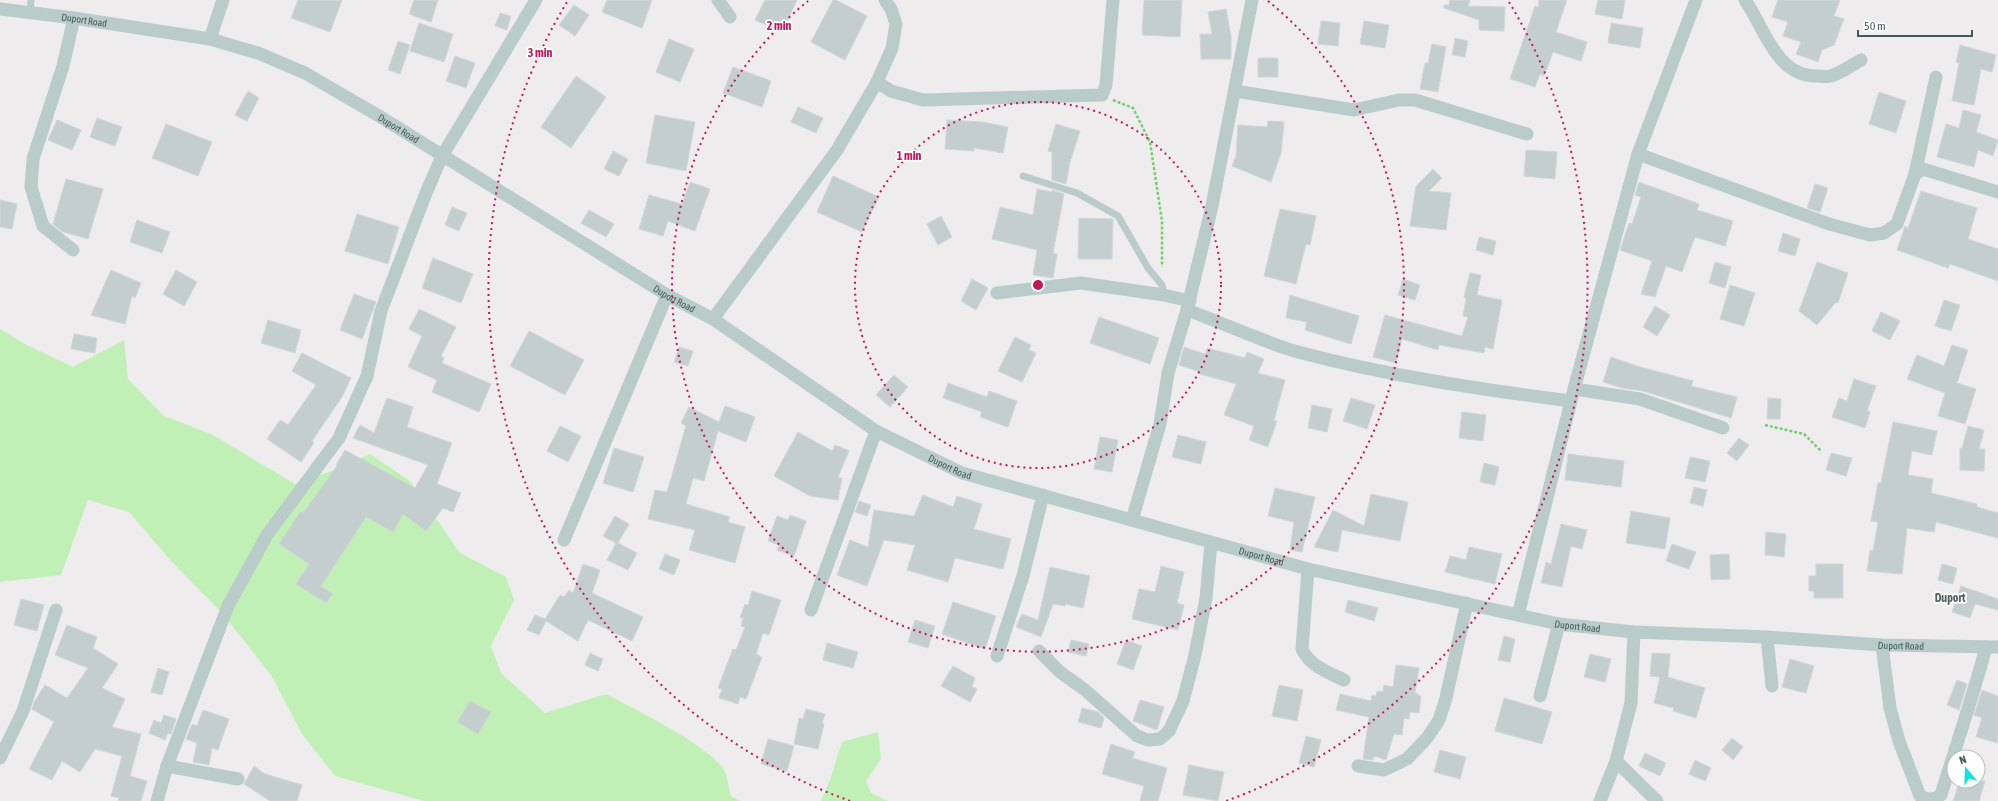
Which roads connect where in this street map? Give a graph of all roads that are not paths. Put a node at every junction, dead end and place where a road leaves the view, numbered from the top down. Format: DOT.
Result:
graph roads {
  1 [pos="223,0"];
  2 [pos="536,0"];
  3 [pos="718,0"];
  4 [pos="885,0"];
  5 [pos="1113,0"];
  6 [pos="1252,0"];
  7 [pos="1696,0"];
  8 [pos="1745,0"];
  9 [pos="31,6"];
  10 [pos="0,9"];
  11 [pos="730,16"];
  12 [pos="74,18"];
  13 [pos="210,39"];
  14 [pos="1861,60"];
  15 [pos="1936,77"];
  16 [pos="877,82"];
  17 [pos="1235,91"];
  18 [pos="1527,134"];
  19 [pos="1638,154"];
  20 [pos="442,156"];
  21 [pos="1915,174"];
  22 [pos="1023,176"];
  23 [pos="1998,192"];
  24 [pos="73,250"];
  25 [pos="1163,290"];
  26 [pos="997,293"];
  27 [pos="667,295"];
  28 [pos="1188,306"];
  29 [pos="713,319"];
  30 [pos="1572,395"];
  31 [pos="1723,428"];
  32 [pos="876,431"];
  33 [pos="1043,495"];
  34 [pos="1132,520"];
  35 [pos="564,540"];
  36 [pos="1211,542"];
  37 [pos="1308,569"];
  38 [pos="1467,603"];
  39 [pos="56,610"];
  40 [pos="812,610"];
  41 [pos="1518,615"];
  42 [pos="1559,624"];
  43 [pos="1634,632"];
  44 [pos="1767,637"];
  45 [pos="1882,645"];
  46 [pos="1992,648"];
  47 [pos="1039,651"];
  48 [pos="997,656"];
  49 [pos="1344,680"];
  50 [pos="1772,686"];
  51 [pos="1540,696"];
  52 [pos="0,758"];
  53 [pos="1616,761"];
  54 [pos="167,766"];
  55 [pos="1358,766"];
  56 [pos="238,779"];
  57 [pos="1916,795"];
  58 [pos="157,801"];
  59 [pos="1600,801"];
  60 [pos="1657,801"];
  1 -- 13 [label="street"];
  2 -- 20 [label="street"];
  3 -- 11 [label="street"];
  4 -- 16 [label="street"];
  5 -- 16 [label="street"];
  6 -- 17 [label="street"];
  7 -- 19 [label="street"];
  8 -- 14 [label="street"];
  9 -- 10 [label="street, Duport Road"];
  9 -- 12 [label="street, Duport Road"];
  12 -- 13 [label="street, Duport Road"];
  12 -- 24 [label="street"];
  13 -- 20 [label="street, Duport Road"];
  15 -- 21 [label="street"];
  16 -- 29 [label="street"];
  17 -- 18 [label="street"];
  17 -- 28 [label="street"];
  19 -- 21 [label="street"];
  19 -- 30 [label="street"];
  20 -- 27 [label="street, Duport Road"];
  20 -- 54 [label="street"];
  21 -- 23 [label="street"];
  22 -- 25 [label="lane"];
  25 -- 26 [label="street"];
  25 -- 28 [label="street"];
  27 -- 29 [label="street, Duport Road"];
  27 -- 35 [label="street"];
  28 -- 30 [label="street"];
  28 -- 34 [label="street"];
  29 -- 32 [label="street, Duport Road"];
  30 -- 31 [label="street"];
  30 -- 41 [label="street"];
  32 -- 33 [label="street, Duport Road"];
  32 -- 40 [label="street"];
  33 -- 34 [label="street, Duport Road"];
  33 -- 48 [label="street"];
  34 -- 36 [label="street, Duport Road"];
  36 -- 37 [label="street, Duport Road"];
  36 -- 47 [label="street"];
  37 -- 38 [label="street, Duport Road"];
  37 -- 49 [label="street"];
  38 -- 41 [label="street, Duport Road"];
  38 -- 55 [label="street"];
  39 -- 52 [label="street"];
  41 -- 42 [label="street, Duport Road"];
  42 -- 43 [label="street, Duport Road"];
  42 -- 51 [label="street"];
  43 -- 44 [label="street, Duport Road"];
  43 -- 53 [label="street"];
  44 -- 45 [label="street, Duport Road"];
  44 -- 50 [label="street"];
  45 -- 46 [label="street, Duport Road"];
  45 -- 57 [label="street"];
  46 -- 57 [label="street"];
  53 -- 59 [label="street"];
  53 -- 60 [label="street"];
  54 -- 56 [label="street"];
  54 -- 58 [label="street"];
}
